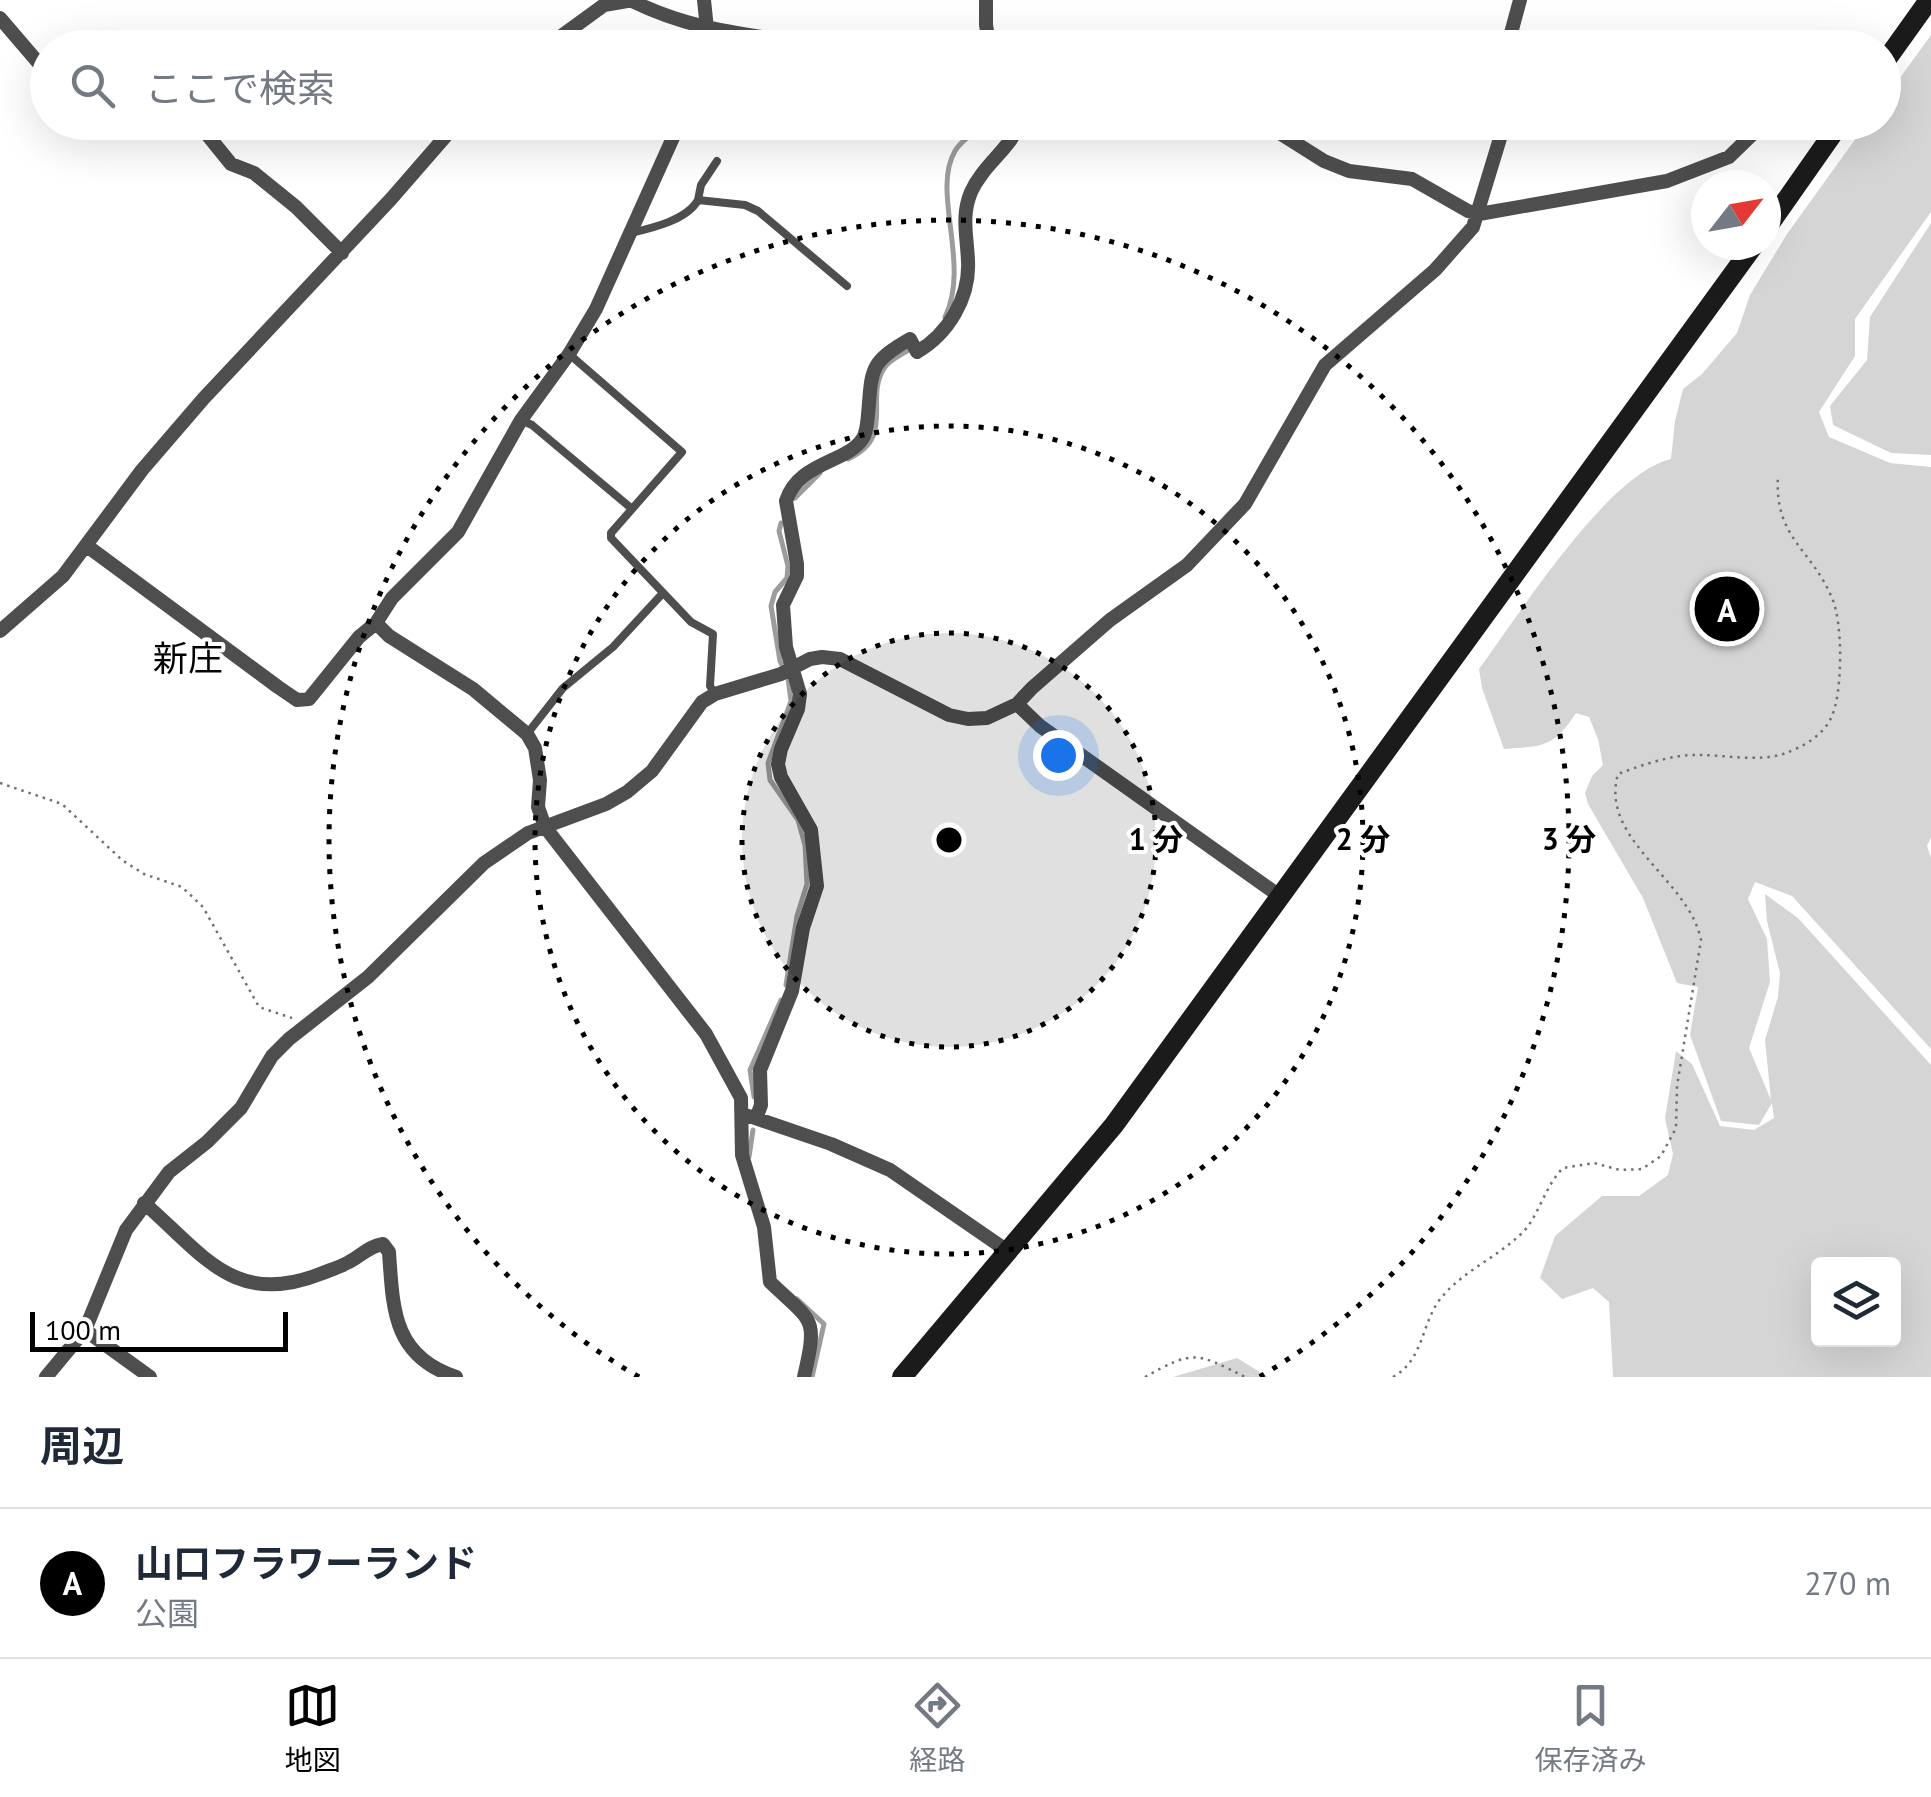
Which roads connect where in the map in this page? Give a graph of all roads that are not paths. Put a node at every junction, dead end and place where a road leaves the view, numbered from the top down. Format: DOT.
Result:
graph roads {
  1 [pos="633,0"];
  2 [pos="704,0"];
  3 [pos="986,0"];
  4 [pos="1520,0"];
  5 [pos="1929,0"];
  6 [pos="602,3"];
  7 [pos="0,18"];
  8 [pos="568,30"];
  9 [pos="709,30"];
  10 [pos="987,30"];
  11 [pos="1512,30"];
  12 [pos="1901,39"];
  13 [pos="30,53"];
  14 [pos="212,140"];
  15 [pos="442,140"];
  16 [pos="672,140"];
  17 [pos="1009,140"];
  18 [pos="1291,140"];
  19 [pos="1500,140"];
  20 [pos="1749,140"];
  21 [pos="1823,140"];
  22 [pos="717,162"];
  23 [pos="698,200"];
  24 [pos="1781,205"];
  25 [pos="1479,214"];
  26 [pos="630,233"];
  27 [pos="342,253"];
  28 [pos="1743,260"];
  29 [pos="847,286"];
  30 [pos="569,354"];
  31 [pos="522,420"];
  32 [pos="630,508"];
  33 [pos="87,546"];
  34 [pos="663,593"];
  35 [pos="376,623"];
  36 [pos="0,631"];
  37 [pos="787,671"];
  38 [pos="715,694"];
  39 [pos="1017,704"];
  40 [pos="527,734"];
  41 [pos="545,827"];
  42 [pos="1281,897"];
  43 [pos="750,1116"];
  44 [pos="144,1203"];
  45 [pos="1009,1252"];
  46 [pos="85,1330"];
  47 [pos="46,1377"];
  48 [pos="150,1377"];
  49 [pos="456,1377"];
  50 [pos="804,1377"];
  51 [pos="902,1377"];
  1 -- 6 [label="street"];
  1 -- 9 [label="street"];
  2 -- 9 [label="street"];
  3 -- 10 [label="street"];
  4 -- 11 [label="street"];
  5 -- 12 [label="street"];
  6 -- 8 [label="street"];
  7 -- 13 [label="street"];
  14 -- 27 [label="street"];
  15 -- 27 [label="street"];
  16 -- 26 [label="street"];
  17 -- 37 [label="street"];
  18 -- 25 [label="street"];
  19 -- 25 [label="street"];
  20 -- 25 [label="street"];
  21 -- 24 [label="street"];
  22 -- 23 [label="lane"];
  23 -- 26 [label="lane"];
  23 -- 29 [label="lane"];
  25 -- 39 [label="street"];
  26 -- 30 [label="street"];
  27 -- 33 [label="street"];
  28 -- 42 [label="street"];
  30 -- 31 [label="street"];
  30 -- 32 [label="lane"];
  31 -- 32 [label="lane"];
  31 -- 35 [label="street"];
  32 -- 34 [label="lane"];
  33 -- 35 [label="street"];
  33 -- 36 [label="street"];
  34 -- 38 [label="lane"];
  34 -- 40 [label="lane"];
  35 -- 40 [label="street"];
  37 -- 38 [label="street"];
  37 -- 39 [label="street"];
  37 -- 43 [label="street"];
  38 -- 41 [label="street"];
  39 -- 42 [label="street"];
  40 -- 41 [label="street"];
  41 -- 43 [label="street"];
  41 -- 44 [label="street"];
  42 -- 45 [label="street"];
  43 -- 45 [label="street"];
  43 -- 50 [label="street"];
  44 -- 46 [label="street"];
  44 -- 49 [label="street"];
  45 -- 51 [label="street"];
  46 -- 47 [label="street"];
  46 -- 48 [label="street"];
}
